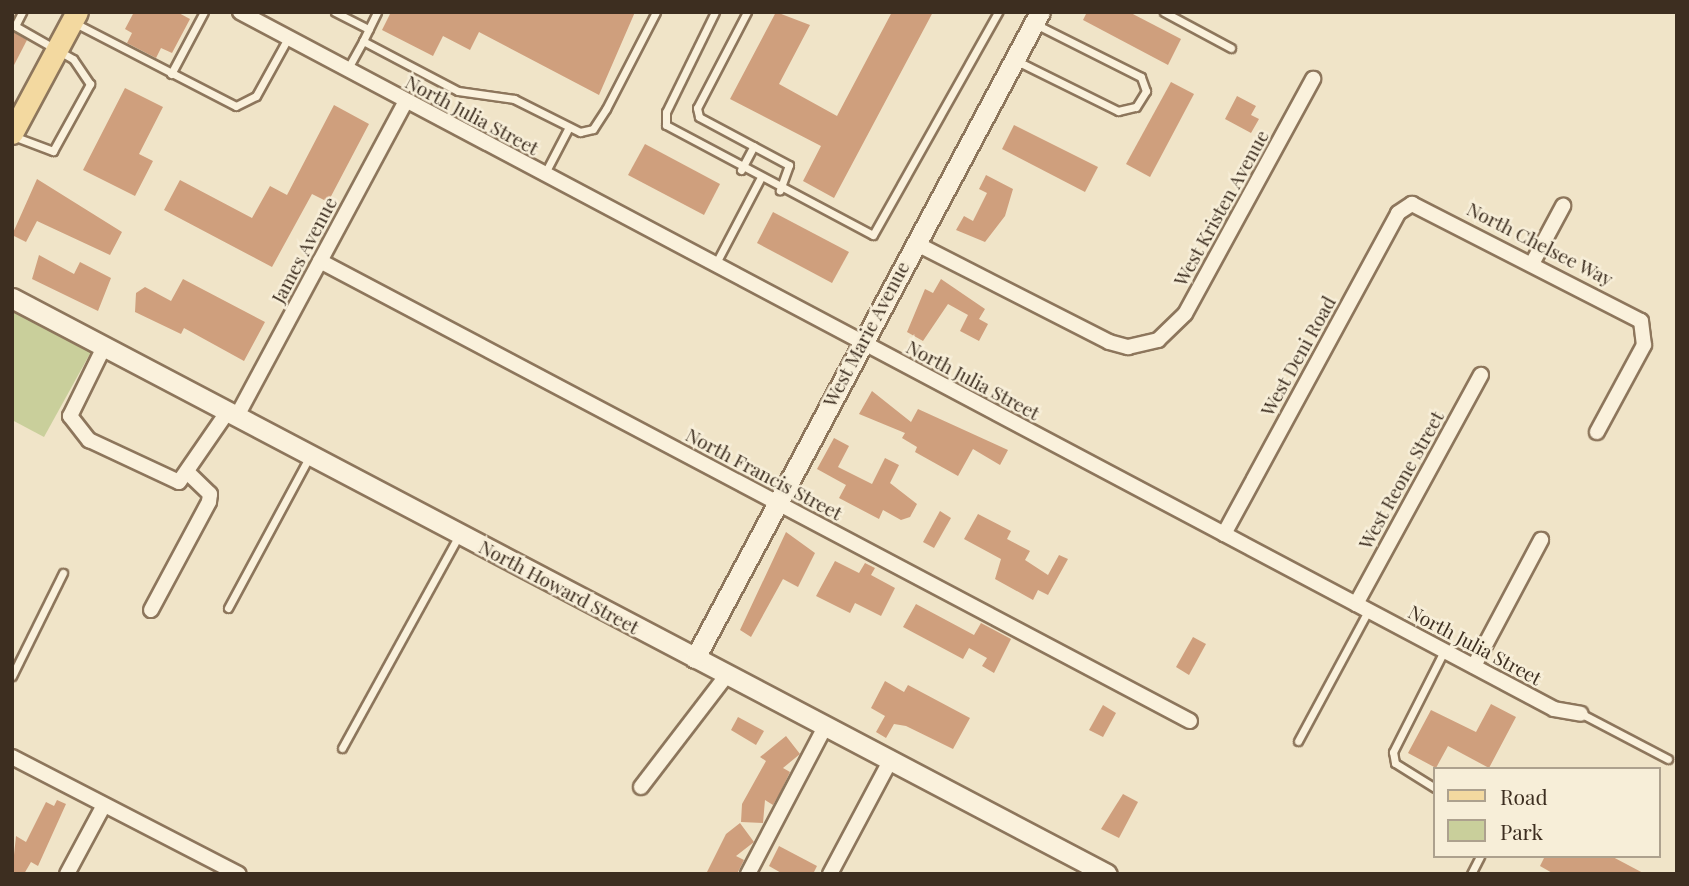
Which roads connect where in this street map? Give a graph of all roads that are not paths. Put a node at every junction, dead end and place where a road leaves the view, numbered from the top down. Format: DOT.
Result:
graph roads {
  1 [pos="22,12"];
  2 [pos="204,12"];
  3 [pos="240,12"];
  4 [pos="335,12"];
  5 [pos="377,12"];
  6 [pos="656,12"];
  7 [pos="715,12"];
  8 [pos="747,12"];
  9 [pos="998,12"];
  10 [pos="1164,12"];
  11 [pos="75,17"];
  12 [pos="1037,18"];
  13 [pos="369,29"];
  14 [pos="288,38"];
  15 [pos="363,41"];
  16 [pos="1231,48"];
  17 [pos="58,50"];
  18 [pos="1014,60"];
  19 [pos="347,70"];
  20 [pos="172,74"];
  21 [pos="1313,79"];
  22 [pos="406,101"];
  23 [pos="569,127"];
  24 [pos="12,134"];
  25 [pos="754,146"];
  26 [pos="741,170"];
  27 [pos="544,175"];
  28 [pos="760,179"];
  29 [pos="780,190"];
  30 [pos="1412,204"];
  31 [pos="1563,206"];
  32 [pos="915,243"];
  33 [pos="320,261"];
  34 [pos="1533,262"];
  35 [pos="715,265"];
  36 [pos="12,298"];
  37 [pos="862,343"];
  38 [pos="104,346"];
  39 [pos="1480,375"];
  40 [pos="232,414"];
  41 [pos="1597,432"];
  42 [pos="310,455"];
  43 [pos="189,474"];
  44 [pos="776,502"];
  45 [pos="459,534"];
  46 [pos="1224,534"];
  47 [pos="1541,540"];
  48 [pos="63,573"];
  49 [pos="1362,607"];
  50 [pos="228,608"];
  51 [pos="151,610"];
  52 [pos="1444,650"];
  53 [pos="695,658"];
  54 [pos="1474,666"];
  55 [pos="727,675"];
  56 [pos="12,676"];
  57 [pos="1581,714"];
  58 [pos="1190,720"];
  59 [pos="825,727"];
  60 [pos="1298,741"];
  61 [pos="342,748"];
  62 [pos="12,757"];
  63 [pos="1668,759"];
  64 [pos="890,761"];
  65 [pos="641,787"];
  66 [pos="1434,787"];
  67 [pos="104,805"];
  68 [pos="1479,858"];
  69 [pos="67,874"];
  70 [pos="239,874"];
  71 [pos="748,874"];
  72 [pos="830,874"];
  73 [pos="1107,874"];
  74 [pos="1472,874"];
  1 -- 17 [label="lane"];
  2 -- 20 [label="lane"];
  3 -- 14 [label="street, North Julia Street"];
  4 -- 13 [label="lane"];
  5 -- 13 [label="lane"];
  6 -- 23 [label="lane"];
  7 -- 26 [label="lane"];
  8 -- 25 [label="lane"];
  9 -- 29 [label="lane"];
  10 -- 16 [label="lane"];
  11 -- 17 [label="main road"];
  11 -- 20 [label="lane"];
  12 -- 18 [label="street, West Marie Avenue"];
  12 -- 18 [label="lane"];
  13 -- 15 [label="lane"];
  14 -- 19 [label="street, North Julia Street"];
  14 -- 20 [label="lane"];
  15 -- 19 [label="lane"];
  15 -- 23 [label="lane"];
  17 -- 24 [label="main road"];
  17 -- 24 [label="lane"];
  18 -- 32 [label="street, West Marie Avenue"];
  19 -- 22 [label="street, North Julia Street"];
  21 -- 32 [label="street, West Kristen Avenue"];
  22 -- 27 [label="street, North Julia Street"];
  22 -- 33 [label="street, James Avenue"];
  23 -- 27 [label="lane"];
  25 -- 26 [label="lane"];
  25 -- 29 [label="lane"];
  26 -- 28 [label="lane"];
  27 -- 35 [label="street, North Julia Street"];
  28 -- 29 [label="lane"];
  28 -- 35 [label="lane"];
  30 -- 34 [label="street, North Chelsee Way"];
  30 -- 46 [label="street, West Deni Road"];
  31 -- 34 [label="street"];
  32 -- 37 [label="street, West Marie Avenue"];
  33 -- 40 [label="street, James Avenue"];
  33 -- 44 [label="street, North Francis Street"];
  34 -- 41 [label="street, North Chelsee Way"];
  35 -- 37 [label="street, North Julia Street"];
  36 -- 38 [label="street, North Howard Street"];
  37 -- 44 [label="street, West Marie Avenue"];
  37 -- 46 [label="street, North Julia Street"];
  38 -- 40 [label="street, North Howard Street"];
  38 -- 43 [label="street"];
  39 -- 49 [label="street, West Reone Street"];
  40 -- 42 [label="street, North Howard Street"];
  40 -- 43 [label="street, James Avenue"];
  42 -- 45 [label="street, North Howard Street"];
  42 -- 50 [label="lane"];
  43 -- 51 [label="street"];
  44 -- 53 [label="street, West Marie Avenue"];
  44 -- 58 [label="street, North Francis Street"];
  45 -- 53 [label="street, North Howard Street"];
  45 -- 61 [label="lane"];
  46 -- 49 [label="street, North Julia Street"];
  47 -- 54 [label="street"];
  48 -- 56 [label="lane"];
  49 -- 52 [label="street, North Julia Street"];
  49 -- 60 [label="lane"];
  52 -- 54 [label="street, North Julia Street"];
  52 -- 66 [label="lane"];
  53 -- 55 [label="street, North Howard Street"];
  54 -- 57 [label="street, North Julia Street"];
  55 -- 59 [label="street, North Howard Street"];
  55 -- 65 [label="street"];
  57 -- 63 [label="lane"];
  59 -- 64 [label="street, North Howard Street"];
  59 -- 71 [label="street"];
  62 -- 67 [label="street"];
  64 -- 72 [label="street"];
  64 -- 73 [label="street, North Howard Street"];
  67 -- 69 [label="street"];
  67 -- 70 [label="street"];
  68 -- 74 [label="lane"];
}
